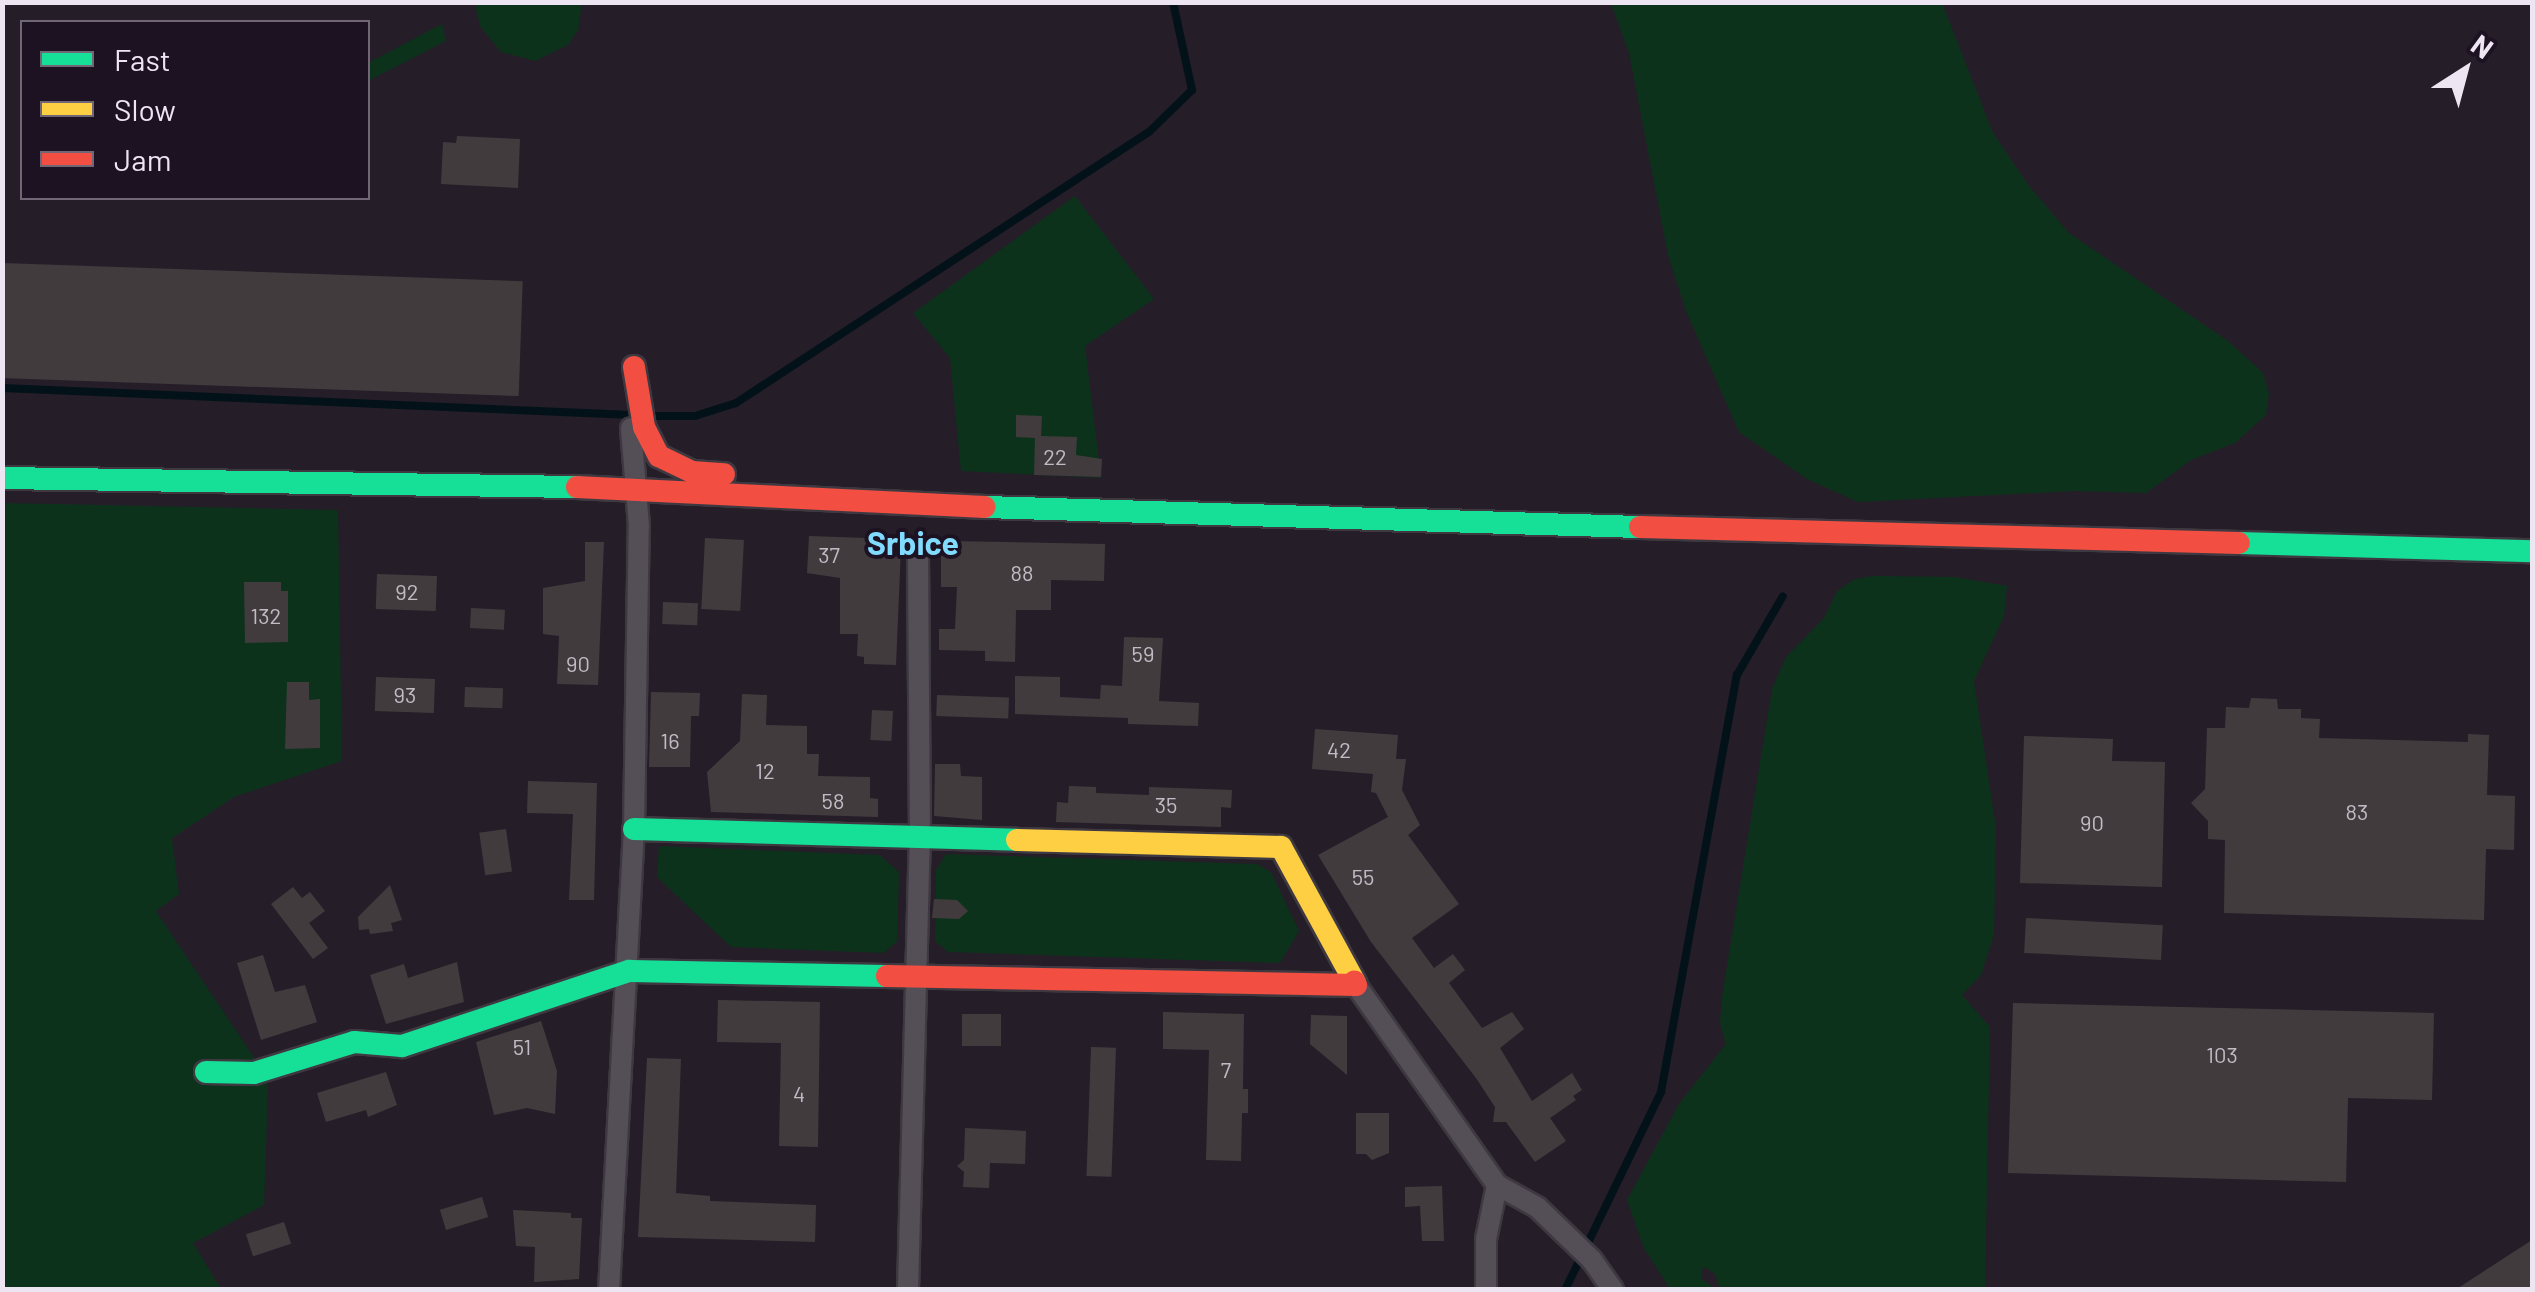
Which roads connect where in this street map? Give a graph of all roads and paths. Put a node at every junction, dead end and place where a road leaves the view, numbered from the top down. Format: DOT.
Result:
graph roads {
  1 [pos="634,367"];
  2 [pos="631,428"];
  3 [pos="2,478"];
  4 [pos="636,490"];
  5 [pos="935,504"];
  6 [pos="918,549"];
  7 [pos="2532,552"];
  8 [pos="634,829"];
  9 [pos="920,840"];
  10 [pos="629,971"];
  11 [pos="916,974"];
  12 [pos="1356,985"];
  13 [pos="206,1072"];
  14 [pos="1497,1185"];
  15 [pos="609,1290"];
  16 [pos="908,1290"];
  17 [pos="1486,1290"];
  18 [pos="1612,1290"];
  1 -- 5 [label="main road"];
  2 -- 4 [label="street"];
  3 -- 4 [label="main road"];
  4 -- 5 [label="main road"];
  4 -- 8 [label="street"];
  5 -- 7 [label="main road"];
  6 -- 9 [label="street"];
  8 -- 9 [label="main road"];
  8 -- 10 [label="street"];
  9 -- 11 [label="street"];
  9 -- 12 [label="main road"];
  10 -- 11 [label="main road"];
  10 -- 13 [label="main road"];
  10 -- 15 [label="street"];
  11 -- 12 [label="main road"];
  11 -- 16 [label="street"];
  12 -- 14 [label="street"];
  14 -- 17 [label="street"];
  14 -- 18 [label="street"];
}
